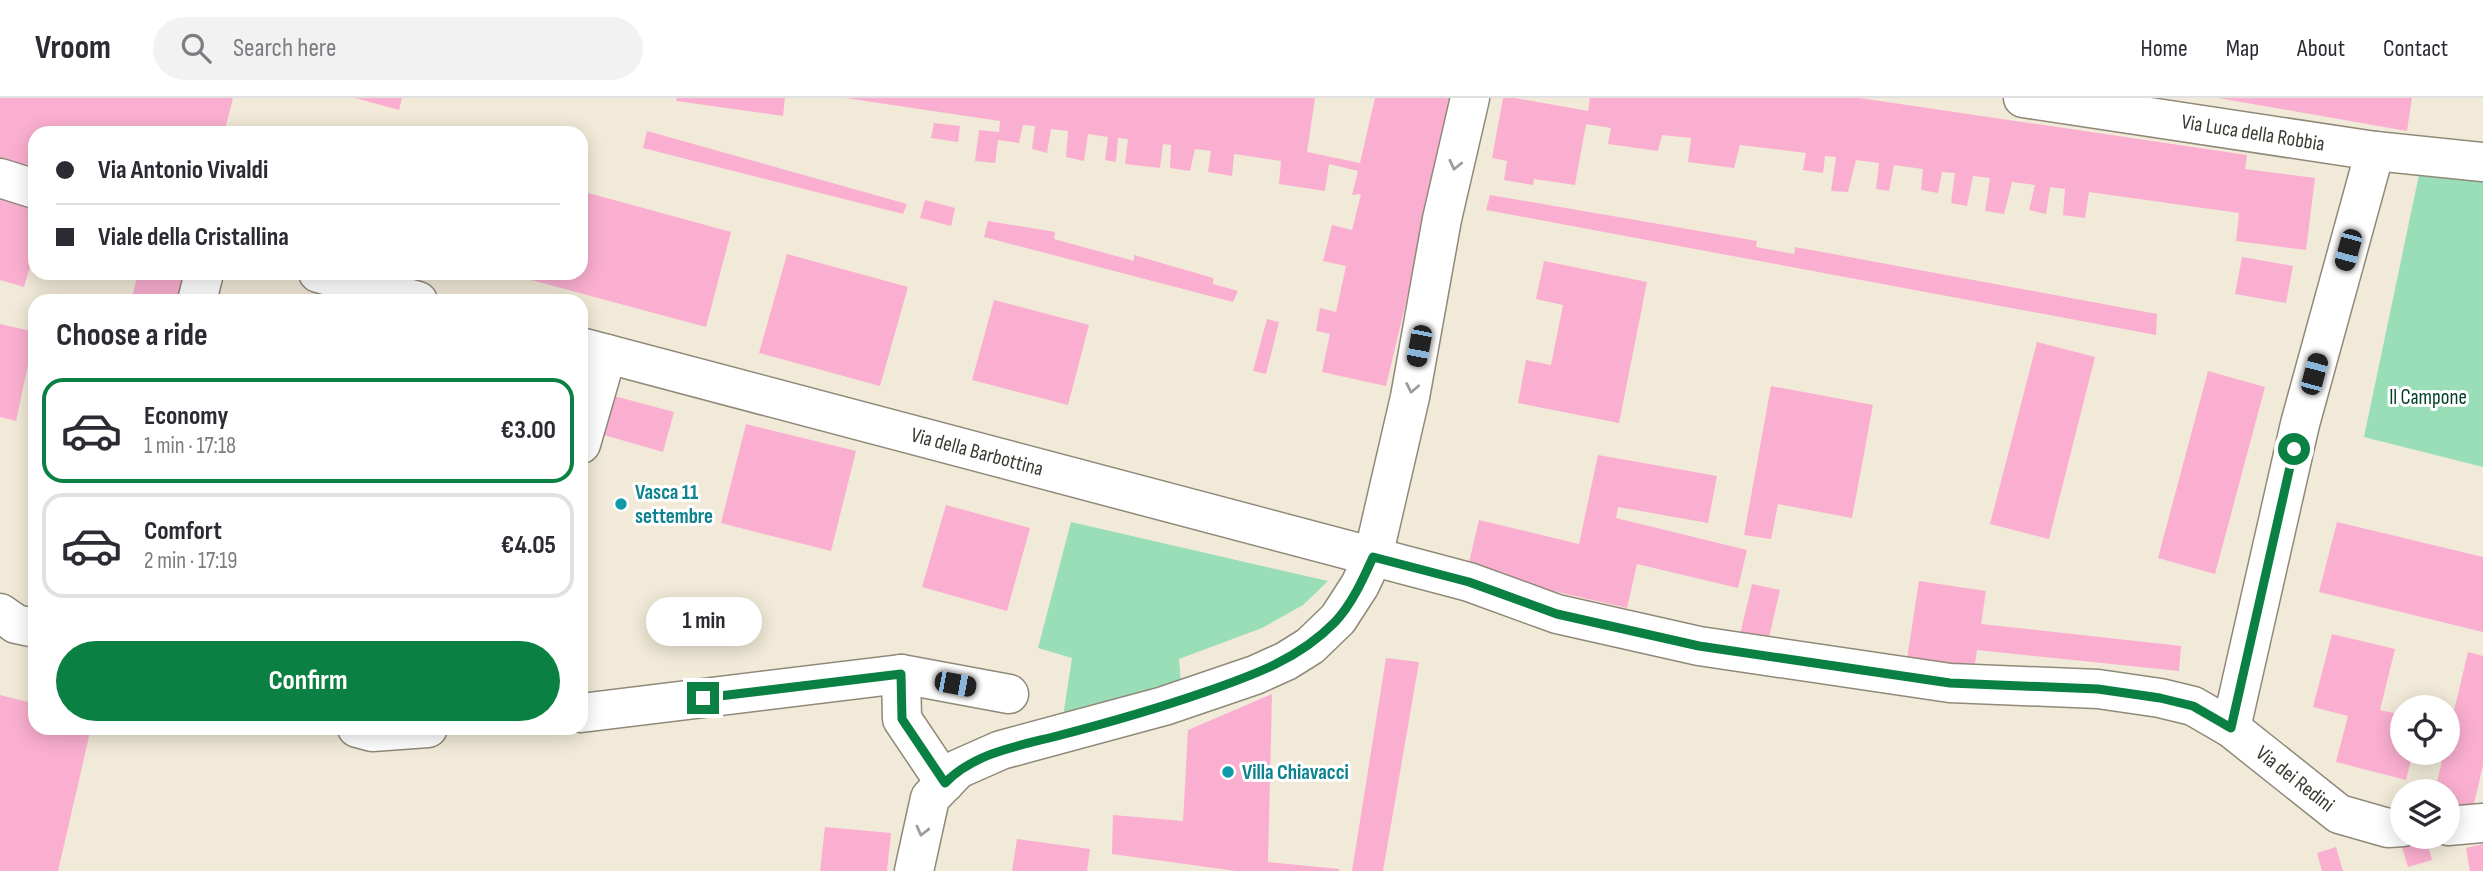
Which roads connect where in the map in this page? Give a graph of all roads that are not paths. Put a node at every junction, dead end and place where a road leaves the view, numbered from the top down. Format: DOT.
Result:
graph roads {
  1 [pos="1470,98"];
  2 [pos="2023,98"];
  3 [pos="2375,151"];
  4 [pos="2483,162"];
  5 [pos="0,178"];
  6 [pos="28,187"];
  7 [pos="343,280"];
  8 [pos="393,294"];
  9 [pos="594,351"];
  10 [pos="588,394"];
  11 [pos="1373,557"];
  12 [pos="0,613"];
  13 [pos="28,627"];
  14 [pos="901,674"];
  15 [pos="1009,694"];
  16 [pos="588,712"];
  17 [pos="2231,728"];
  18 [pos="945,783"];
  19 [pos="2483,823"];
  20 [pos="2460,825"];
  21 [pos="2390,828"];
  22 [pos="914,871"];
  1 -- 11 [label="street, one-way"];
  2 -- 3 [label="street, Via Luca della Robbia"];
  3 -- 4 [label="street, Via Luca della Robbia"];
  3 -- 17 [label="street"];
  5 -- 6 [label="street"];
  7 -- 8 [label="street"];
  9 -- 10 [label="street"];
  9 -- 11 [label="street, Via della Barbottina"];
  11 -- 17 [label="street, Via dei Redini"];
  11 -- 18 [label="street"];
  12 -- 13 [label="street"];
  14 -- 15 [label="street"];
  14 -- 16 [label="street"];
  14 -- 18 [label="street"];
  17 -- 21 [label="street, Via dei Redini"];
  18 -- 22 [label="street, one-way"];
  19 -- 20 [label="street"];
}
